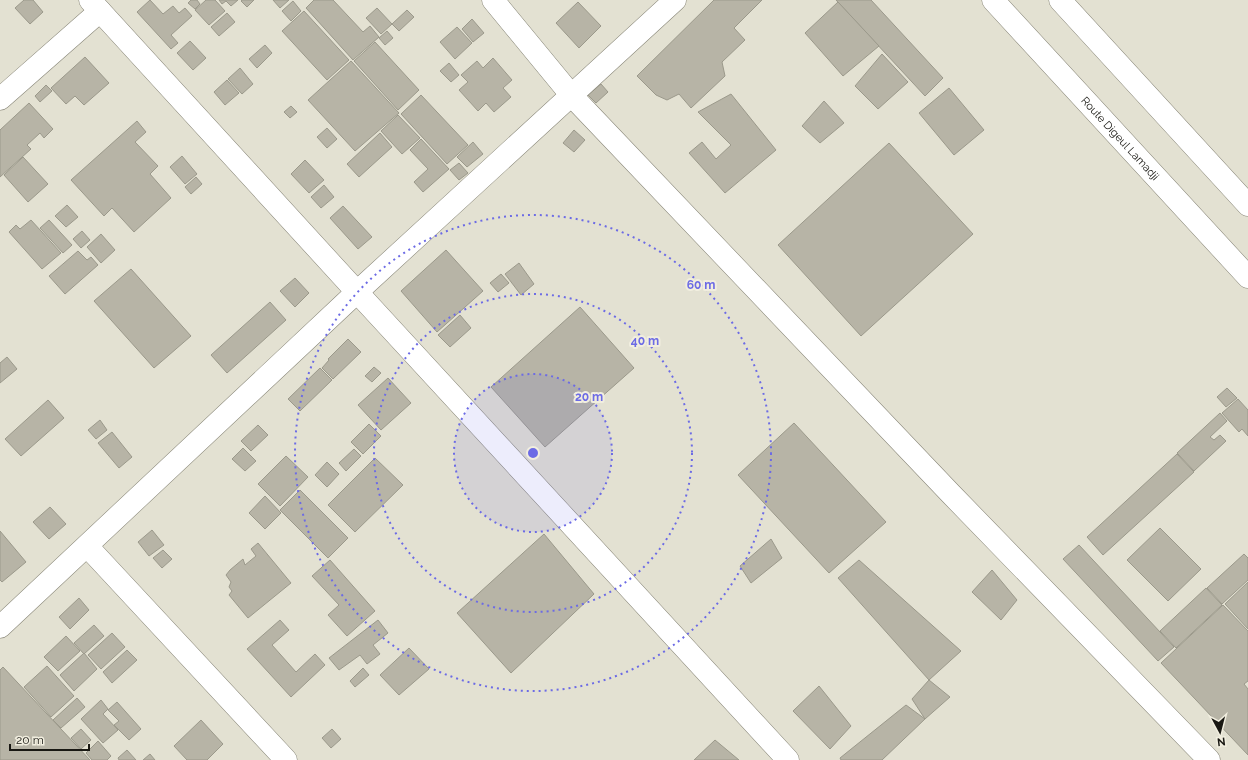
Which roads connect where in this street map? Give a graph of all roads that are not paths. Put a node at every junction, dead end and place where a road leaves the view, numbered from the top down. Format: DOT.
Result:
graph roads {
  1 [pos="493,0"];
  2 [pos="675,0"];
  3 [pos="992,0"];
  4 [pos="1060,0"];
  5 [pos="95,5"];
  6 [pos="572,96"];
  7 [pos="0,99"];
  8 [pos="1248,205"];
  9 [pos="1248,277"];
  10 [pos="357,292"];
  11 [pos="87,546"];
  12 [pos="0,627"];
  13 [pos="286,760"];
  14 [pos="788,760"];
  15 [pos="1209,760"];
  1 -- 6 [label="street"];
  2 -- 6 [label="street"];
  3 -- 9 [label="street, Route Digeul Lamadji"];
  4 -- 8 [label="street"];
  5 -- 7 [label="street"];
  5 -- 10 [label="street"];
  6 -- 10 [label="street"];
  6 -- 15 [label="street"];
  10 -- 11 [label="street"];
  10 -- 14 [label="street"];
  11 -- 12 [label="street"];
  11 -- 13 [label="street"];
}
